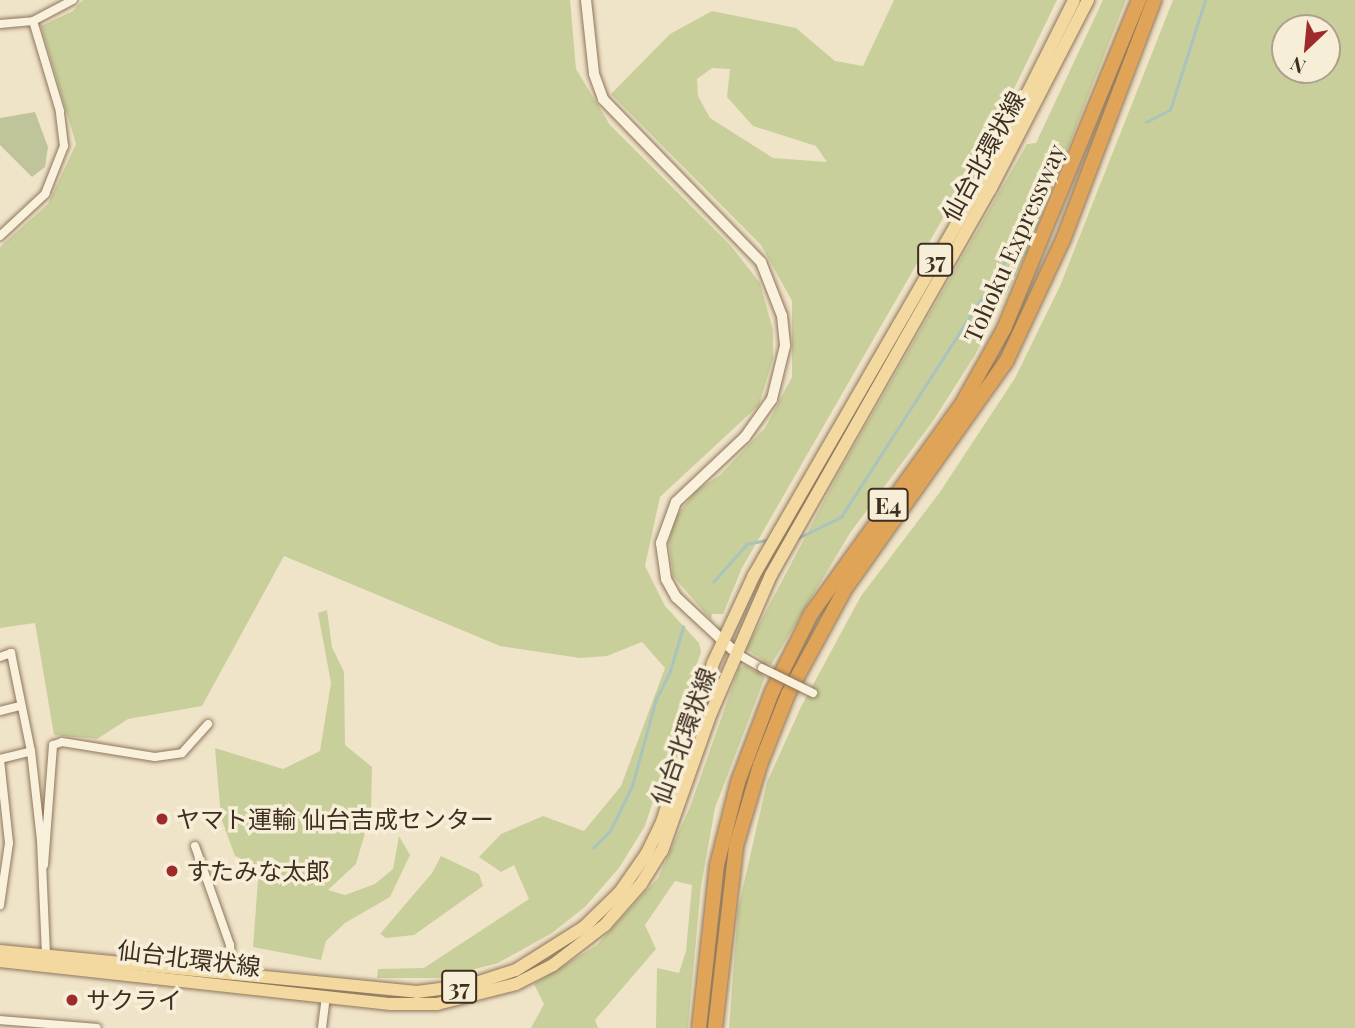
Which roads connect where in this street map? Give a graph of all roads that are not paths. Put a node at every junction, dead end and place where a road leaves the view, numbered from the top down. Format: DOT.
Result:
graph roads {
  1 [pos="73,0"];
  2 [pos="586,0"];
  3 [pos="1074,0"];
  4 [pos="1088,0"];
  5 [pos="1139,0"];
  6 [pos="1154,0"];
  7 [pos="33,21"];
  8 [pos="0,24"];
  9 [pos="0,236"];
  10 [pos="722,643"];
  11 [pos="736,653"];
  12 [pos="0,657"];
  13 [pos="813,693"];
  14 [pos="20,706"];
  15 [pos="0,711"];
  16 [pos="208,724"];
  17 [pos="31,751"];
  18 [pos="0,760"];
  19 [pos="195,846"];
  20 [pos="42,871"];
  21 [pos="0,905"];
  22 [pos="0,951"];
  23 [pos="46,953"];
  24 [pos="0,961"];
  25 [pos="231,974"];
  26 [pos="326,996"];
  27 [pos="0,1020"];
  28 [pos="97,1028"];
  29 [pos="322,1028"];
  30 [pos="699,1028"];
  31 [pos="715,1028"];
  1 -- 7 [label="street"];
  2 -- 10 [label="street"];
  3 -- 10 [label="main road, 仙台北環状線 / 37"];
  4 -- 11 [label="main road, 仙台北環状線 / 37"];
  5 -- 30 [label="highway, Tohoku Expressway / E4"];
  6 -- 31 [label="highway, Tohoku Expressway / E4"];
  7 -- 8 [label="street"];
  7 -- 9 [label="street"];
  10 -- 11 [label="street"];
  10 -- 25 [label="main road, 仙台北環状線 / 37"];
  11 -- 13 [label="street, bridge"];
  11 -- 26 [label="main road, 仙台北環状線 / 37"];
  12 -- 14 [label="street"];
  14 -- 15 [label="street"];
  14 -- 17 [label="street"];
  16 -- 20 [label="street"];
  17 -- 18 [label="street"];
  17 -- 20 [label="street"];
  18 -- 21 [label="street"];
  19 -- 25 [label="street"];
  20 -- 23 [label="street"];
  22 -- 23 [label="main road, 仙台北環状線 / 37"];
  23 -- 25 [label="main road, 仙台北環状線 / 37"];
  24 -- 26 [label="main road, 仙台北環状線 / 37"];
  26 -- 29 [label="street"];
  27 -- 28 [label="street"];
}
